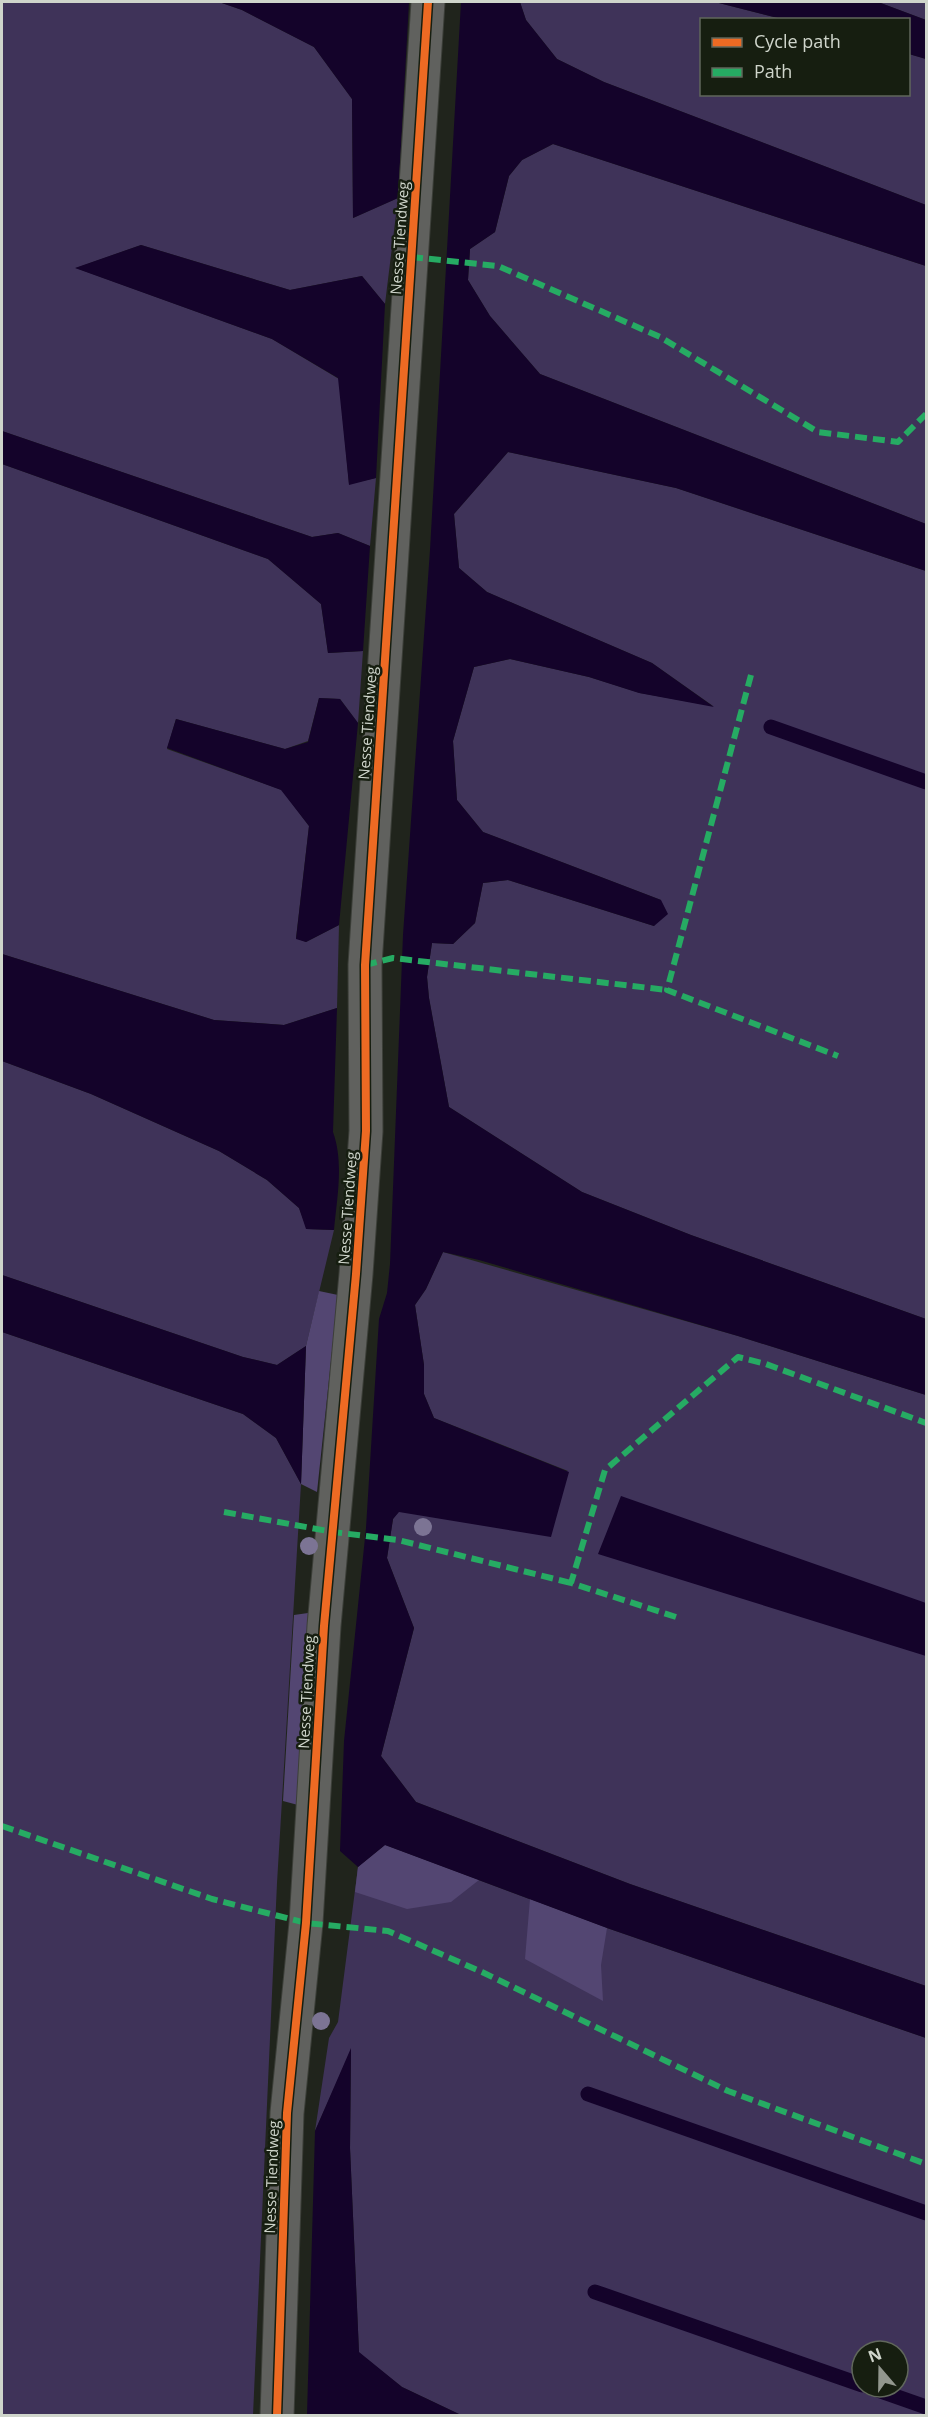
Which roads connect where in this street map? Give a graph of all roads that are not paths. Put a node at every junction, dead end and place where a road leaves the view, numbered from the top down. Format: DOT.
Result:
graph roads {
  1 [pos="428,2"];
  2 [pos="277,2415"];
  1 -- 2 [label="street, Nesse Tiendweg"];
}
